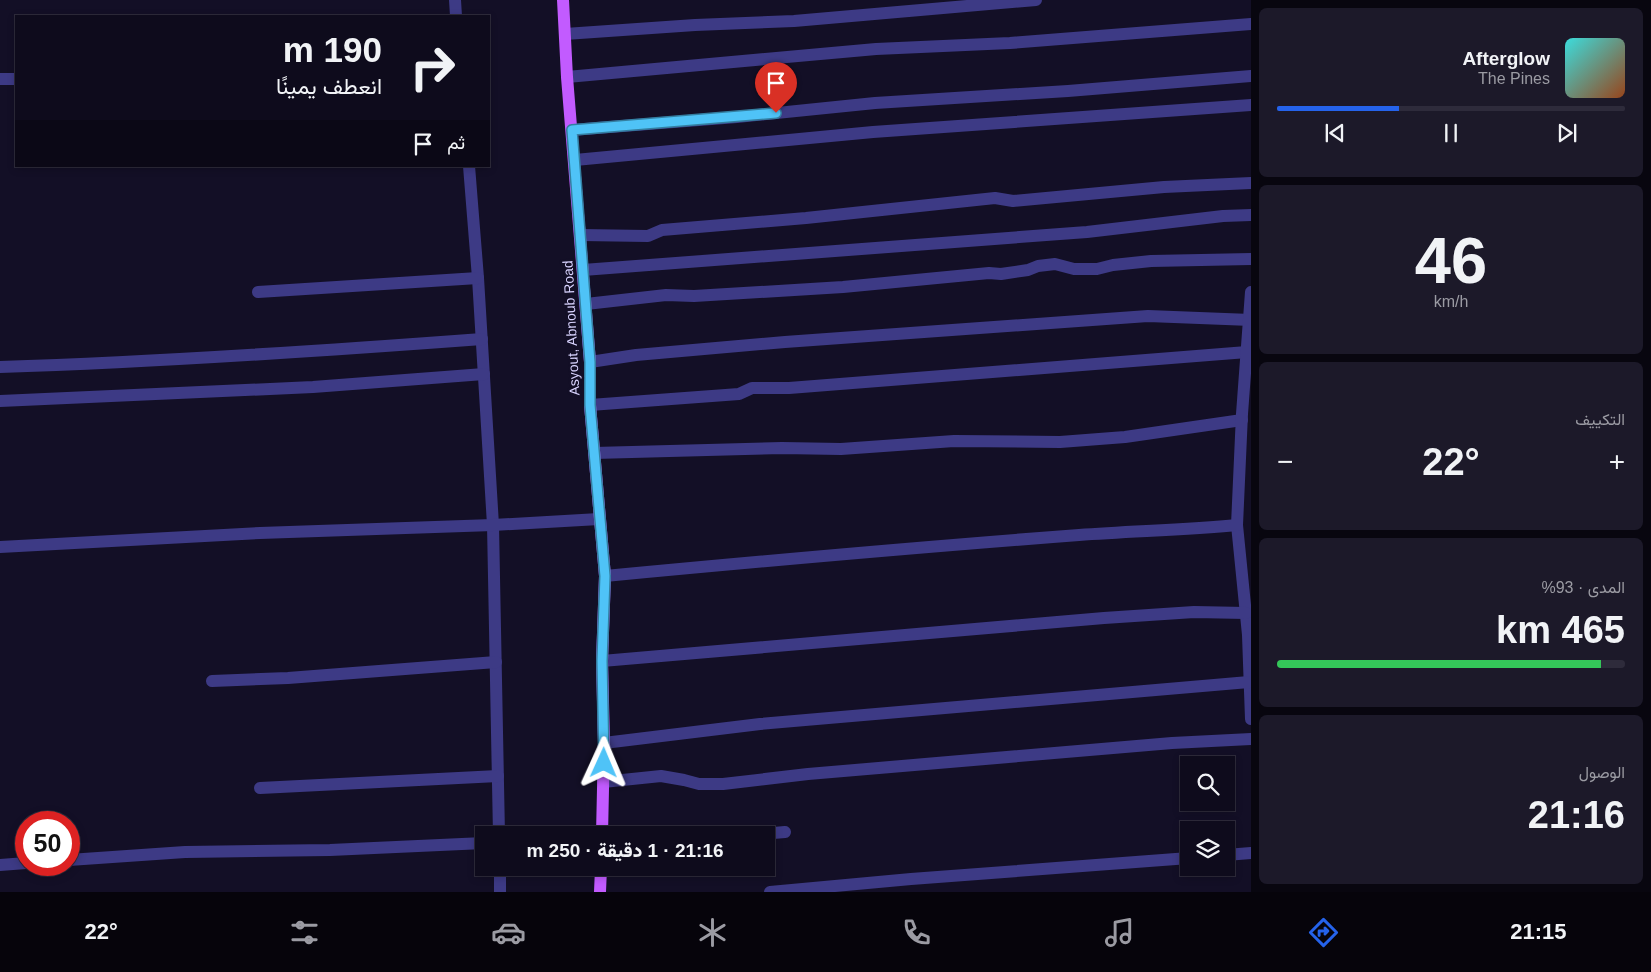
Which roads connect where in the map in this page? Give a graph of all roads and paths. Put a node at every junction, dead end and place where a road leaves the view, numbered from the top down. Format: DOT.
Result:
graph roads {
  1 [pos="455,0"];
  2 [pos="563,0"];
  3 [pos="1036,0"];
  4 [pos="456,15"];
  5 [pos="1251,24"];
  6 [pos="565,34"];
  7 [pos="1251,76"];
  8 [pos="567,77"];
  9 [pos="0,79"];
  10 [pos="15,79"];
  11 [pos="1251,105"];
  12 [pos="572,130"];
  13 [pos="575,160"];
  14 [pos="469,167"];
  15 [pos="1251,182"];
  16 [pos="1251,215"];
  17 [pos="581,235"];
  18 [pos="1251,259"];
  19 [pos="583,270"];
  20 [pos="478,278"];
  21 [pos="258,292"];
  22 [pos="1251,292"];
  23 [pos="586,304"];
  24 [pos="1250,319"];
  25 [pos="482,339"];
  26 [pos="1247,352"];
  27 [pos="590,362"];
  28 [pos="0,367"];
  29 [pos="484,374"];
  30 [pos="0,401"];
  31 [pos="1247,401"];
  32 [pos="590,405"];
  33 [pos="1242,420"];
  34 [pos="594,453"];
  35 [pos="599,519"];
  36 [pos="493,525"];
  37 [pos="1237,525"];
  38 [pos="0,547"];
  39 [pos="605,576"];
  40 [pos="1246,613"];
  41 [pos="602,661"];
  42 [pos="496,662"];
  43 [pos="212,681"];
  44 [pos="1249,682"];
  45 [pos="1251,719"];
  46 [pos="1251,739"];
  47 [pos="604,743"];
  48 [pos="498,776"];
  49 [pos="603,782"];
  50 [pos="260,788"];
  51 [pos="499,826"];
  52 [pos="602,826"];
  53 [pos="785,832"];
  54 [pos="775,833"];
  55 [pos="475,843"];
  56 [pos="1251,853"];
  57 [pos="1235,854"];
  58 [pos="80,859"];
  59 [pos="1180,859"];
  60 [pos="15,864"];
  61 [pos="0,865"];
  62 [pos="500,876"];
  63 [pos="601,876"];
  64 [pos="500,892"];
  65 [pos="600,892"];
  66 [pos="770,892"];
  1 -- 4 [label="street"];
  2 -- 6 [label="main road, Asyout, Abnoub Road"];
  3 -- 6 [label="street"];
  5 -- 8 [label="street"];
  6 -- 8 [label="main road, Asyout, Abnoub Road"];
  7 -- 12 [label="street"];
  8 -- 12 [label="main road, Asyout, Abnoub Road"];
  9 -- 10 [label="street"];
  11 -- 13 [label="street"];
  12 -- 13 [label="main road, Asyout, Abnoub Road"];
  13 -- 17 [label="main road, Asyout, Abnoub Road"];
  14 -- 20 [label="street"];
  15 -- 17 [label="street"];
  16 -- 19 [label="street"];
  17 -- 19 [label="main road, Asyout, Abnoub Road"];
  18 -- 23 [label="street"];
  19 -- 23 [label="main road, Asyout, Abnoub Road"];
  20 -- 21 [label="street"];
  20 -- 25 [label="street"];
  22 -- 24 [label="street"];
  23 -- 27 [label="main road, Asyout, Abnoub Road"];
  24 -- 26 [label="street"];
  24 -- 27 [label="street"];
  25 -- 28 [label="street"];
  25 -- 29 [label="street"];
  26 -- 31 [label="street"];
  26 -- 32 [label="street"];
  27 -- 32 [label="main road, Asyout, Abnoub Road"];
  29 -- 30 [label="street"];
  29 -- 36 [label="street"];
  31 -- 33 [label="street"];
  32 -- 34 [label="main road, Asyout, Abnoub Road"];
  33 -- 34 [label="street"];
  33 -- 37 [label="street"];
  34 -- 35 [label="main road, Asyout, Abnoub Road"];
  35 -- 36 [label="street"];
  35 -- 39 [label="main road, Asyout, Abnoub Road"];
  36 -- 38 [label="street"];
  36 -- 42 [label="street"];
  37 -- 39 [label="street"];
  37 -- 40 [label="street"];
  39 -- 41 [label="main road, Asyout, Abnoub Road"];
  40 -- 41 [label="street"];
  40 -- 44 [label="street"];
  41 -- 47 [label="main road, Asyout, Abnoub Road"];
  42 -- 43 [label="street"];
  42 -- 48 [label="street"];
  44 -- 45 [label="street"];
  44 -- 47 [label="street"];
  46 -- 49 [label="street"];
  47 -- 49 [label="main road, Asyout, Abnoub Road"];
  48 -- 50 [label="street"];
  48 -- 51 [label="street"];
  49 -- 52 [label="main road, Asyout, Abnoub Road"];
  53 -- 54 [label="street"];
  55 -- 58 [label="street"];
  56 -- 57 [label="street"];
  59 -- 66 [label="street"];
  60 -- 61 [label="street"];
  62 -- 64 [label="street"];
  63 -- 65 [label="main road"];
}
